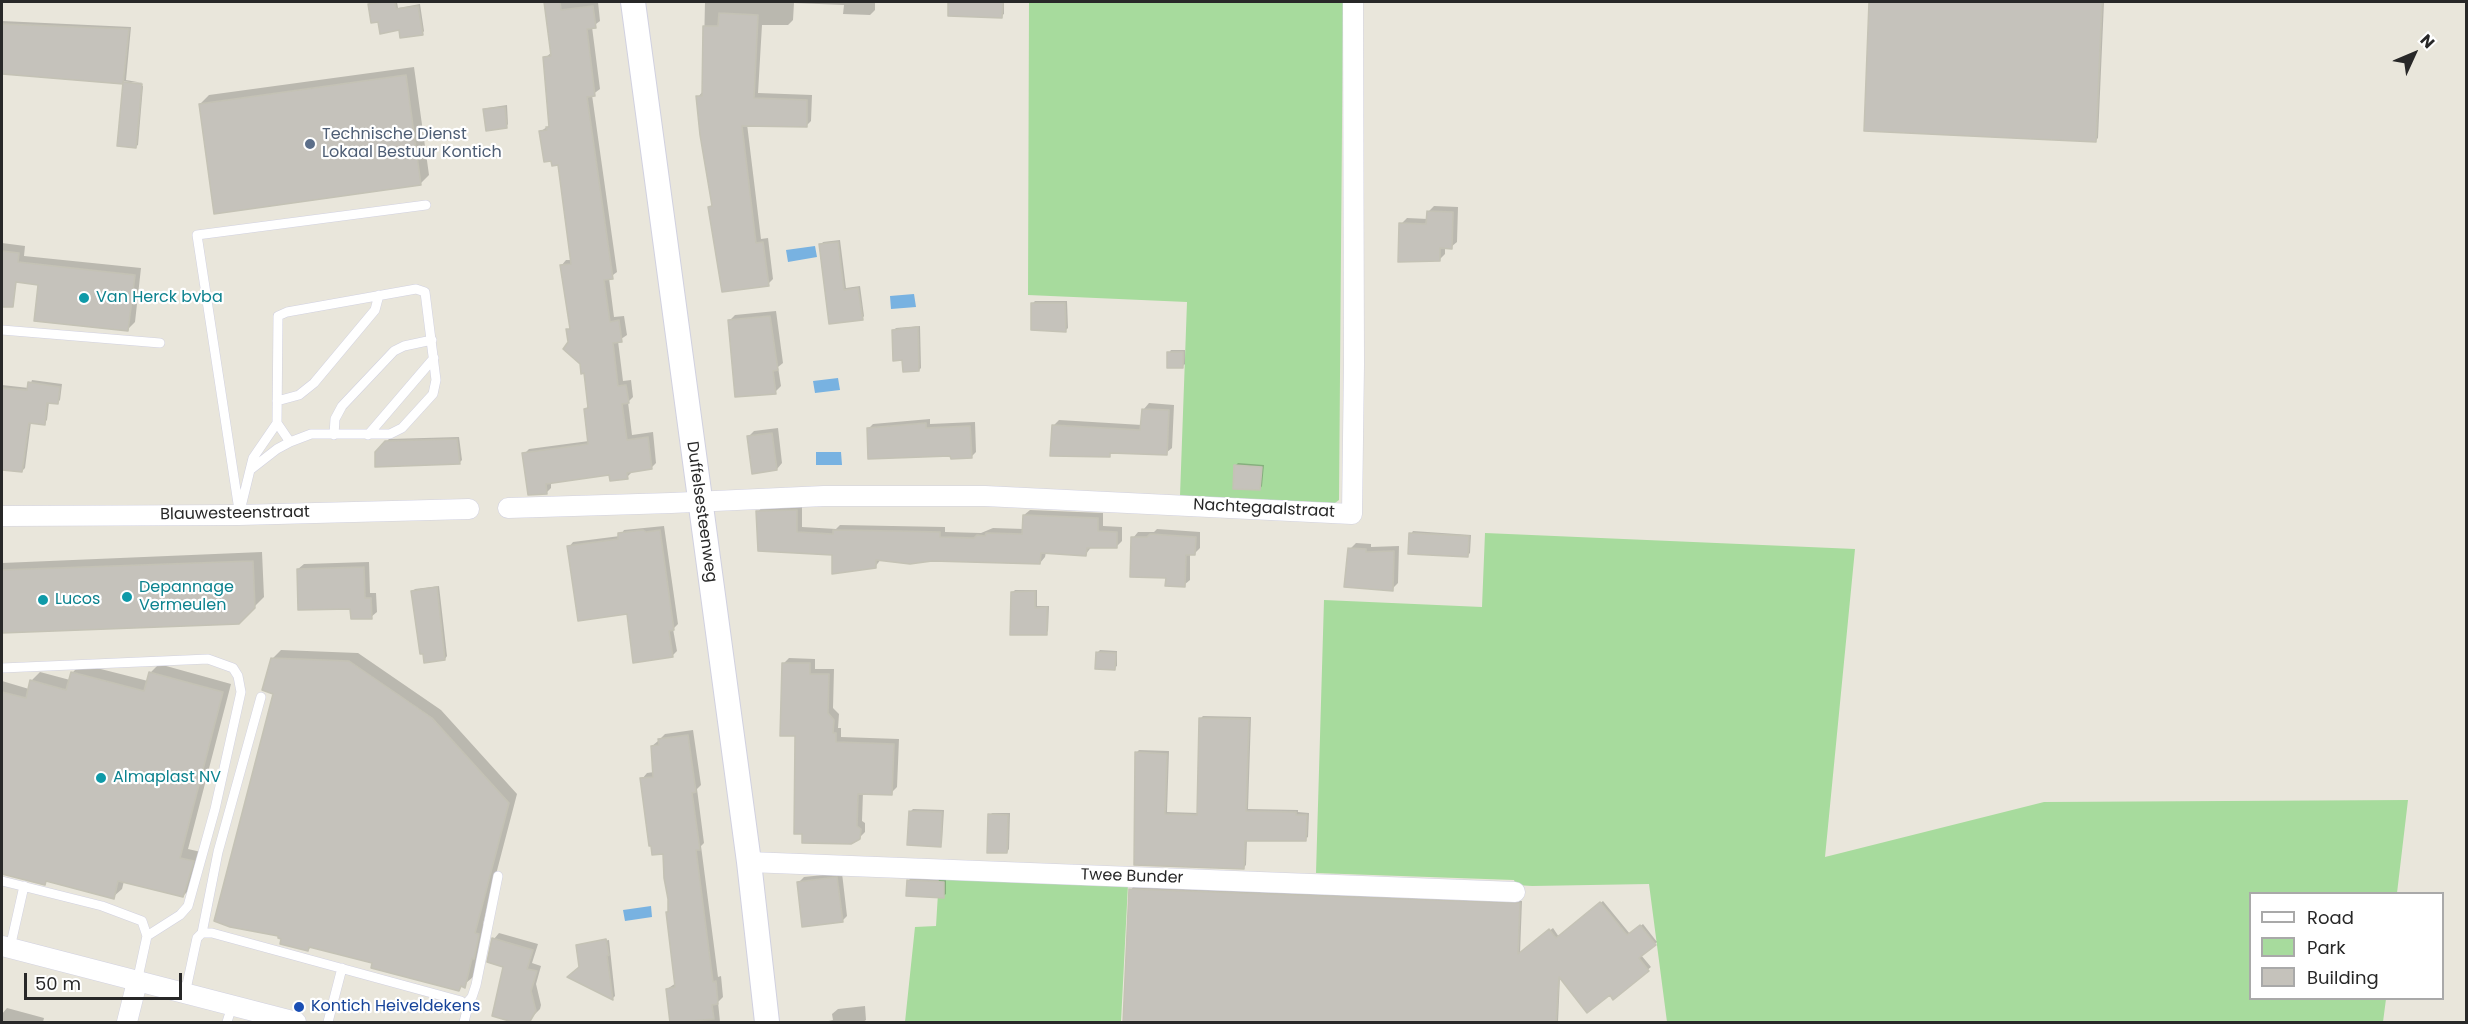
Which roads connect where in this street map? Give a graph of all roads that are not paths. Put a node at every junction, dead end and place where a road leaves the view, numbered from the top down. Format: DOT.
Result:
graph roads {
  1 [pos="633,2"];
  2 [pos="1353,2"];
  3 [pos="426,204"];
  4 [pos="379,296"];
  5 [pos="2,330"];
  6 [pos="432,340"];
  7 [pos="160,343"];
  8 [pos="434,358"];
  9 [pos="277,401"];
  10 [pos="277,423"];
  11 [pos="334,435"];
  12 [pos="368,435"];
  13 [pos="290,442"];
  14 [pos="250,470"];
  15 [pos="699,502"];
  16 [pos="508,508"];
  17 [pos="469,509"];
  18 [pos="239,515"];
  19 [pos="2,516"];
  20 [pos="2,668"];
  21 [pos="261,697"];
  22 [pos="749,861"];
  23 [pos="498,876"];
  24 [pos="2,881"];
  25 [pos="24,886"];
  26 [pos="1515,892"];
  27 [pos="202,933"];
  28 [pos="147,936"];
  29 [pos="6,947"];
  30 [pos="342,968"];
  31 [pos="137,982"];
  32 [pos="185,994"];
  33 [pos="465,1005"];
  34 [pos="229,1014"];
  35 [pos="127,1023"];
  36 [pos="296,1023"];
  37 [pos="328,1023"];
  38 [pos="464,1023"];
  39 [pos="767,1023"];
  1 -- 15 [label="street, Duffelsesteenweg"];
  2 -- 15 [label="street, Nachtegaalstraat"];
  3 -- 18 [label="lane"];
  4 -- 6 [label="lane"];
  4 -- 9 [label="lane"];
  4 -- 9 [label="lane"];
  5 -- 7 [label="lane"];
  6 -- 8 [label="lane"];
  6 -- 11 [label="lane"];
  8 -- 12 [label="lane"];
  8 -- 12 [label="lane"];
  9 -- 10 [label="lane"];
  10 -- 13 [label="lane"];
  10 -- 14 [label="lane"];
  11 -- 12 [label="lane"];
  11 -- 13 [label="lane"];
  13 -- 14 [label="lane"];
  14 -- 18 [label="lane"];
  15 -- 16 [label="street"];
  15 -- 22 [label="street, Duffelsesteenweg"];
  17 -- 18 [label="street, Blauwesteenstraat"];
  18 -- 19 [label="street, Blauwesteenstraat"];
  20 -- 28 [label="lane"];
  21 -- 27 [label="lane"];
  22 -- 26 [label="street, Twee Bunder"];
  22 -- 39 [label="street, Duffelsesteenweg"];
  23 -- 33 [label="lane"];
  24 -- 25 [label="lane"];
  25 -- 28 [label="lane"];
  25 -- 29 [label="lane"];
  27 -- 30 [label="lane"];
  27 -- 32 [label="lane"];
  28 -- 31 [label="lane"];
  29 -- 31 [label="street"];
  30 -- 33 [label="lane"];
  30 -- 37 [label="lane"];
  31 -- 32 [label="street"];
  31 -- 35 [label="street"];
  32 -- 34 [label="street"];
  33 -- 38 [label="lane"];
  34 -- 36 [label="street"];
}
